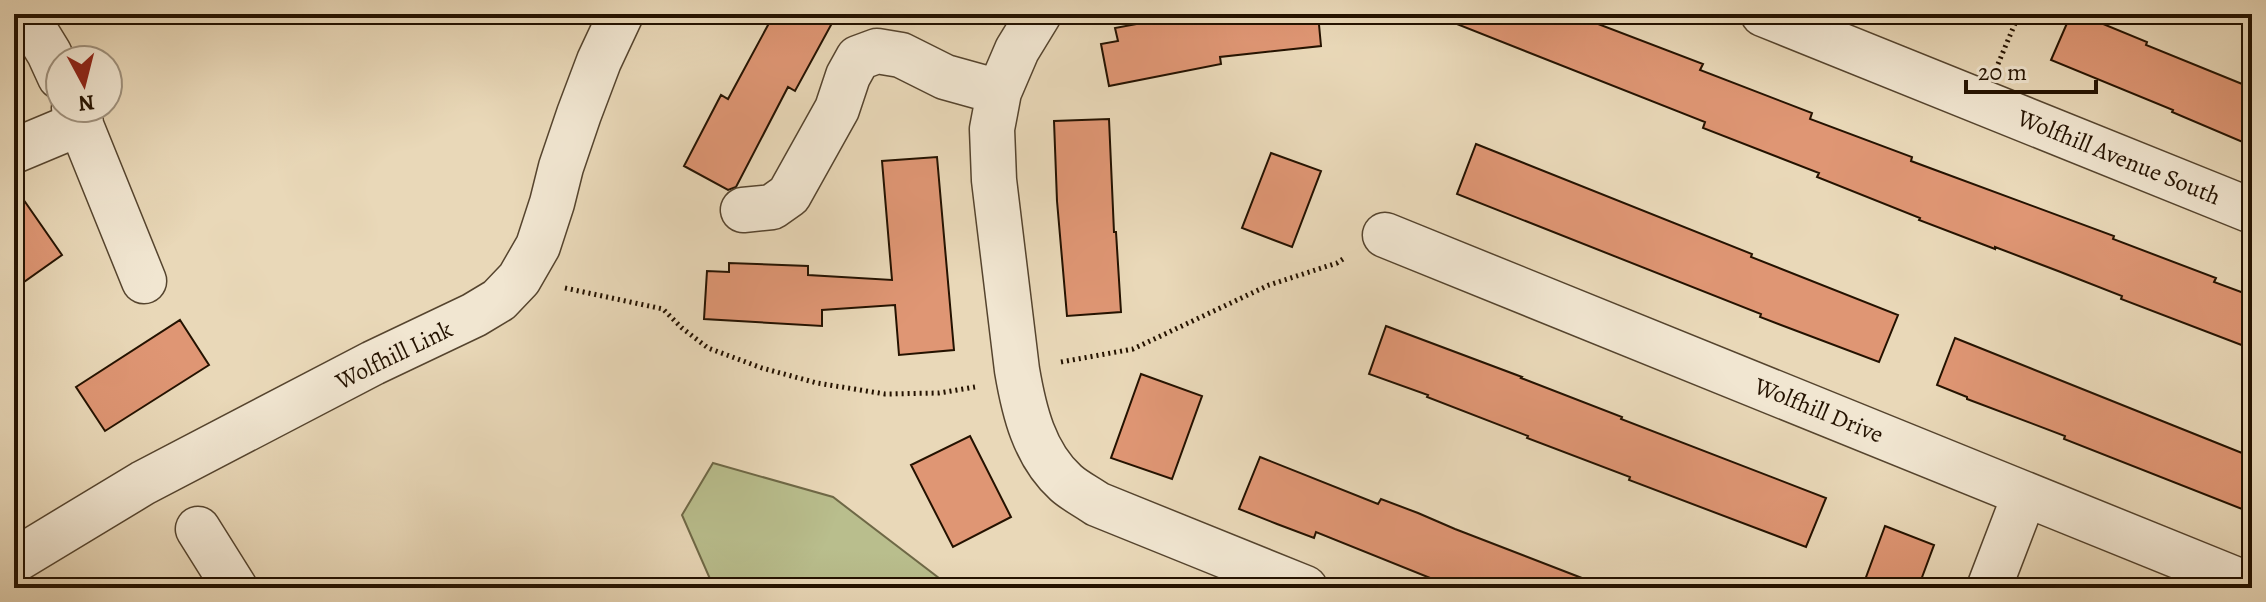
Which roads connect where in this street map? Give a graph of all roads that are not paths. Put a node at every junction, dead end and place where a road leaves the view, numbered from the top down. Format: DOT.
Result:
graph roads {
  1 [pos="25,14"];
  2 [pos="621,14"];
  3 [pos="1039,14"];
  4 [pos="1763,14"];
  5 [pos="44,45"];
  6 [pos="999,92"];
  7 [pos="63,124"];
  8 [pos="81,124"];
  9 [pos="14,151"];
  10 [pos="743,210"];
  11 [pos="2252,211"];
  12 [pos="1385,235"];
  13 [pos="144,281"];
  14 [pos="2025,494"];
  15 [pos="198,529"];
  16 [pos="14,561"];
  17 [pos="2252,586"];
  18 [pos="235,588"];
  19 [pos="1305,588"];
  20 [pos="1989,588"];
  1 -- 5 [label="street"];
  2 -- 16 [label="street, Wolfhill Link"];
  3 -- 6 [label="street"];
  4 -- 11 [label="street, Wolfhill Avenue South"];
  6 -- 10 [label="street"];
  6 -- 19 [label="street"];
  7 -- 9 [label="street"];
  8 -- 13 [label="street"];
  12 -- 14 [label="street, Wolfhill Drive"];
  14 -- 17 [label="street, Wolfhill Drive"];
  14 -- 20 [label="street"];
  15 -- 18 [label="street"];
}
